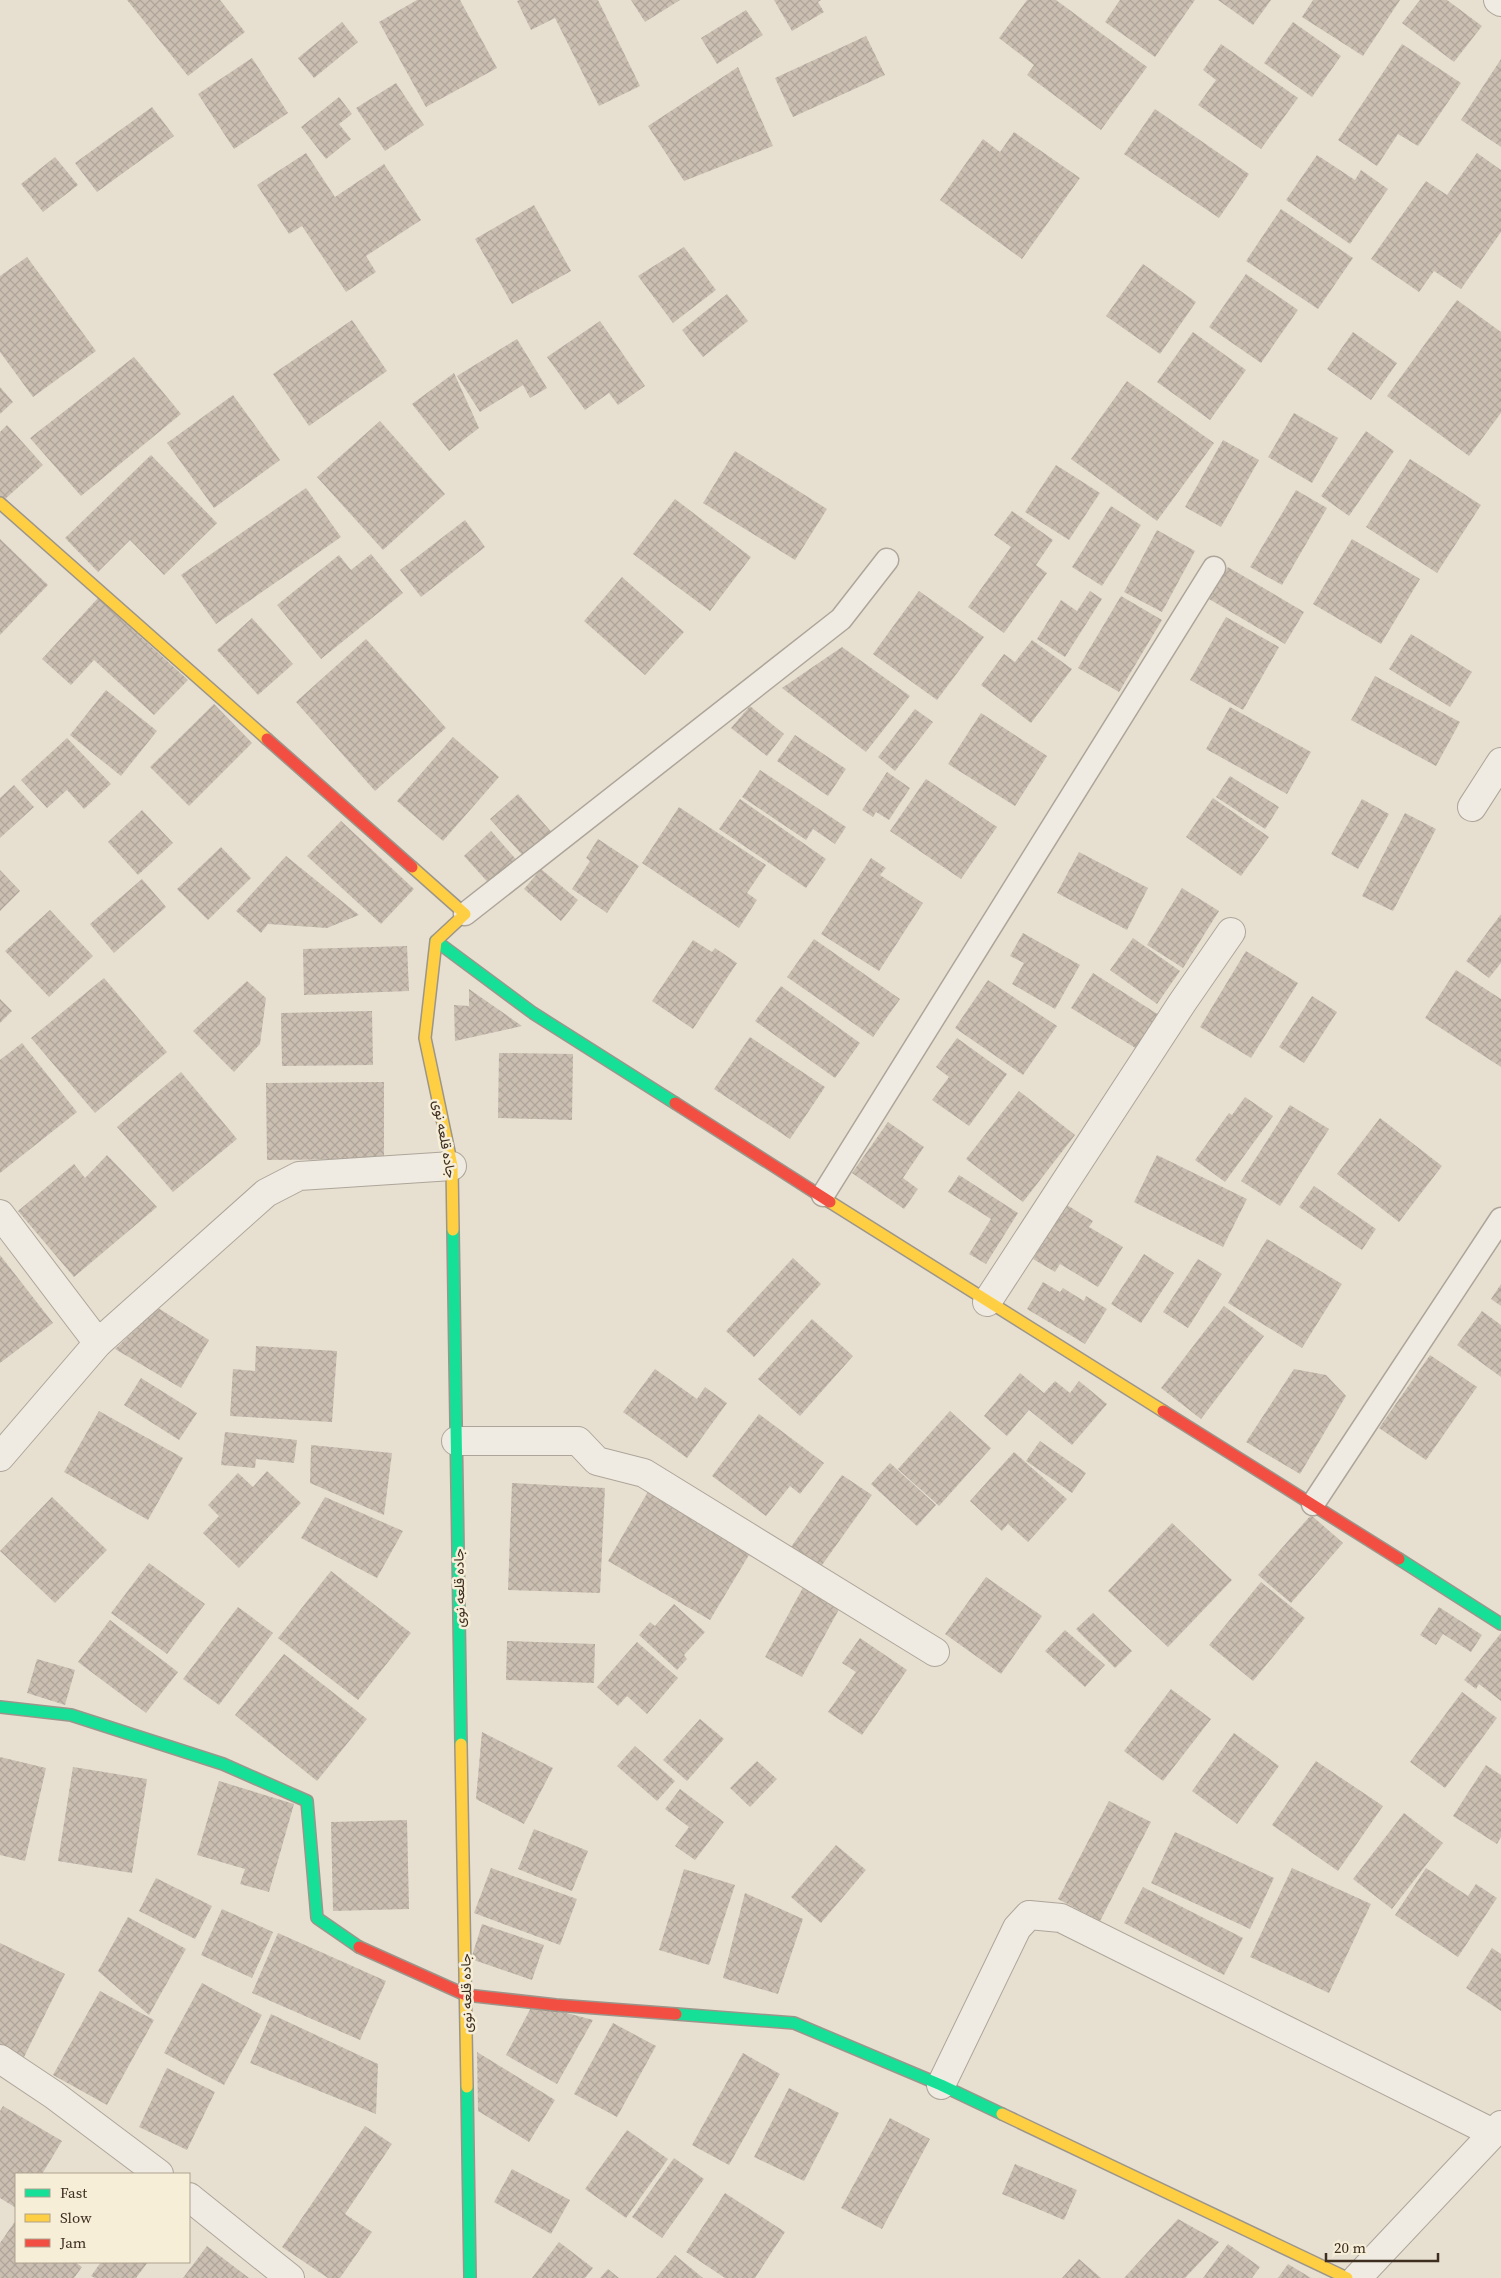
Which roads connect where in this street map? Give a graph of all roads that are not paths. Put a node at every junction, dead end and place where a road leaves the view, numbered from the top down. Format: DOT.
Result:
graph roads {
  1 [pos="0,503"];
  2 [pos="887,560"];
  3 [pos="1214,568"];
  4 [pos="1501,762"];
  5 [pos="1472,808"];
  6 [pos="465,914"];
  7 [pos="1231,932"];
  8 [pos="436,941"];
  9 [pos="452,1166"];
  10 [pos="823,1196"];
  11 [pos="0,1214"];
  12 [pos="1501,1219"];
  13 [pos="987,1302"];
  14 [pos="98,1343"];
  15 [pos="456,1441"];
  16 [pos="0,1457"];
  17 [pos="1313,1504"];
  18 [pos="1501,1624"];
  19 [pos="935,1652"];
  20 [pos="0,1706"];
  21 [pos="466,1995"];
  22 [pos="0,2059"];
  23 [pos="941,2085"];
  24 [pos="1497,2129"];
  25 [pos="158,2173"];
  26 [pos="190,2198"];
  27 [pos="290,2278"];
  28 [pos="470,2278"];
  29 [pos="1347,2278"];
  30 [pos="1357,2278"];
  1 -- 6 [label="street"];
  2 -- 6 [label="lane"];
  3 -- 10 [label="lane"];
  4 -- 5 [label="street"];
  6 -- 8 [label="street"];
  7 -- 13 [label="street"];
  8 -- 9 [label="street, جاده قلعه نوی"];
  8 -- 10 [label="street"];
  9 -- 14 [label="street"];
  9 -- 15 [label="street, جاده قلعه نوی"];
  10 -- 13 [label="street"];
  11 -- 14 [label="street"];
  12 -- 17 [label="lane"];
  13 -- 17 [label="street"];
  14 -- 16 [label="street"];
  15 -- 19 [label="street"];
  15 -- 21 [label="street, جاده قلعه نوی"];
  17 -- 18 [label="street"];
  20 -- 21 [label="street"];
  21 -- 23 [label="street"];
  21 -- 28 [label="street, جاده قلعه نوی"];
  22 -- 25 [label="street"];
  23 -- 24 [label="street"];
  23 -- 29 [label="street"];
  24 -- 30 [label="street"];
  26 -- 27 [label="street"];
}
